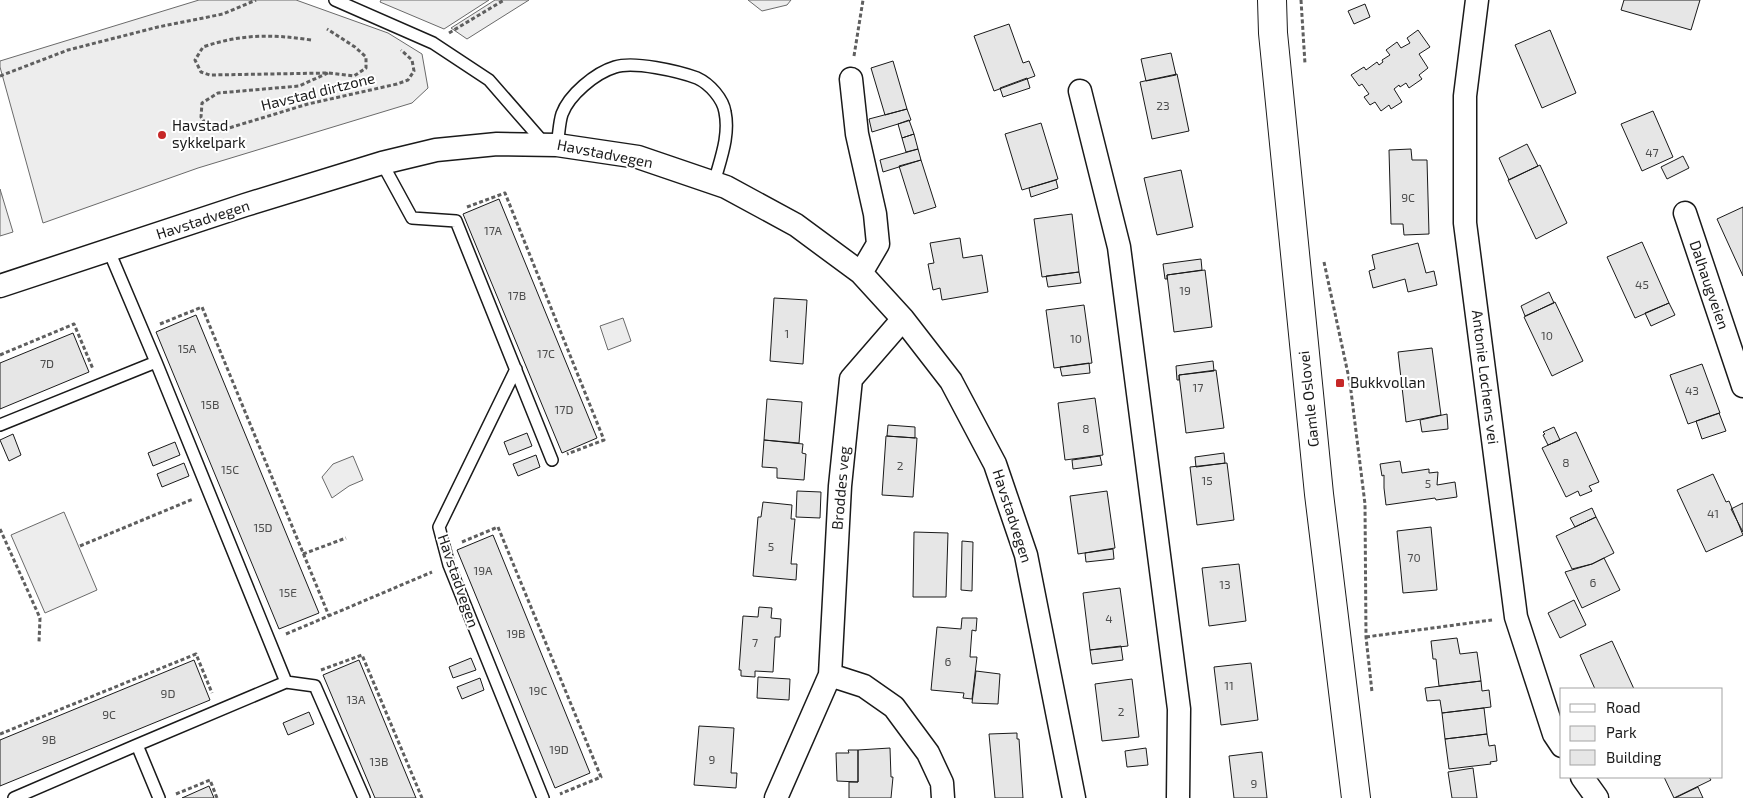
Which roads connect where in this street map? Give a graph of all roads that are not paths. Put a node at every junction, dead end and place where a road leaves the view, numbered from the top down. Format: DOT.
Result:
graph roads {
  1 [pos="335,0"];
  2 [pos="1272,0"];
  3 [pos="1477,0"];
  4 [pos="851,78"];
  5 [pos="1080,92"];
  6 [pos="551,144"];
  7 [pos="382,163"];
  8 [pos="714,183"];
  9 [pos="1685,213"];
  10 [pos="109,251"];
  11 [pos="861,273"];
  12 [pos="0,286"];
  13 [pos="903,319"];
  14 [pos="156,362"];
  15 [pos="516,369"];
  16 [pos="1743,386"];
  17 [pos="0,425"];
  18 [pos="552,460"];
  19 [pos="830,675"];
  20 [pos="286,682"];
  21 [pos="1560,743"];
  22 [pos="137,745"];
  23 [pos="1583,778"];
  24 [pos="14,798"];
  25 [pos="159,798"];
  26 [pos="364,798"];
  27 [pos="543,798"];
  28 [pos="776,798"];
  29 [pos="943,798"];
  30 [pos="1074,798"];
  31 [pos="1178,798"];
  32 [pos="1356,798"];
  33 [pos="1598,798"];
  1 -- 6 [label="lane"];
  2 -- 32 [label="street, Gamle Oslovei"];
  3 -- 21 [label="street, Antonie Løchens vei"];
  4 -- 11 [label="street"];
  5 -- 31 [label="street"];
  6 -- 7 [label="street, Havstadvegen"];
  6 -- 8 [label="street, Havstadvegen"];
  6 -- 8 [label="lane"];
  7 -- 10 [label="street, Havstadvegen"];
  7 -- 15 [label="lane"];
  8 -- 11 [label="street, Havstadvegen"];
  9 -- 16 [label="street, Dalhaugveien"];
  10 -- 12 [label="street, Havstadvegen"];
  10 -- 14 [label="lane"];
  11 -- 13 [label="street, Havstadvegen"];
  13 -- 19 [label="street, Broddes veg"];
  13 -- 30 [label="street, Havstadvegen"];
  14 -- 17 [label="lane"];
  14 -- 20 [label="lane"];
  15 -- 18 [label="lane"];
  15 -- 27 [label="lane, Havstadvegen"];
  19 -- 28 [label="street, Broddes veg"];
  19 -- 29 [label="street"];
  20 -- 22 [label="lane"];
  20 -- 26 [label="lane"];
  22 -- 24 [label="lane"];
  22 -- 25 [label="lane"];
  23 -- 33 [label="street"];
}
